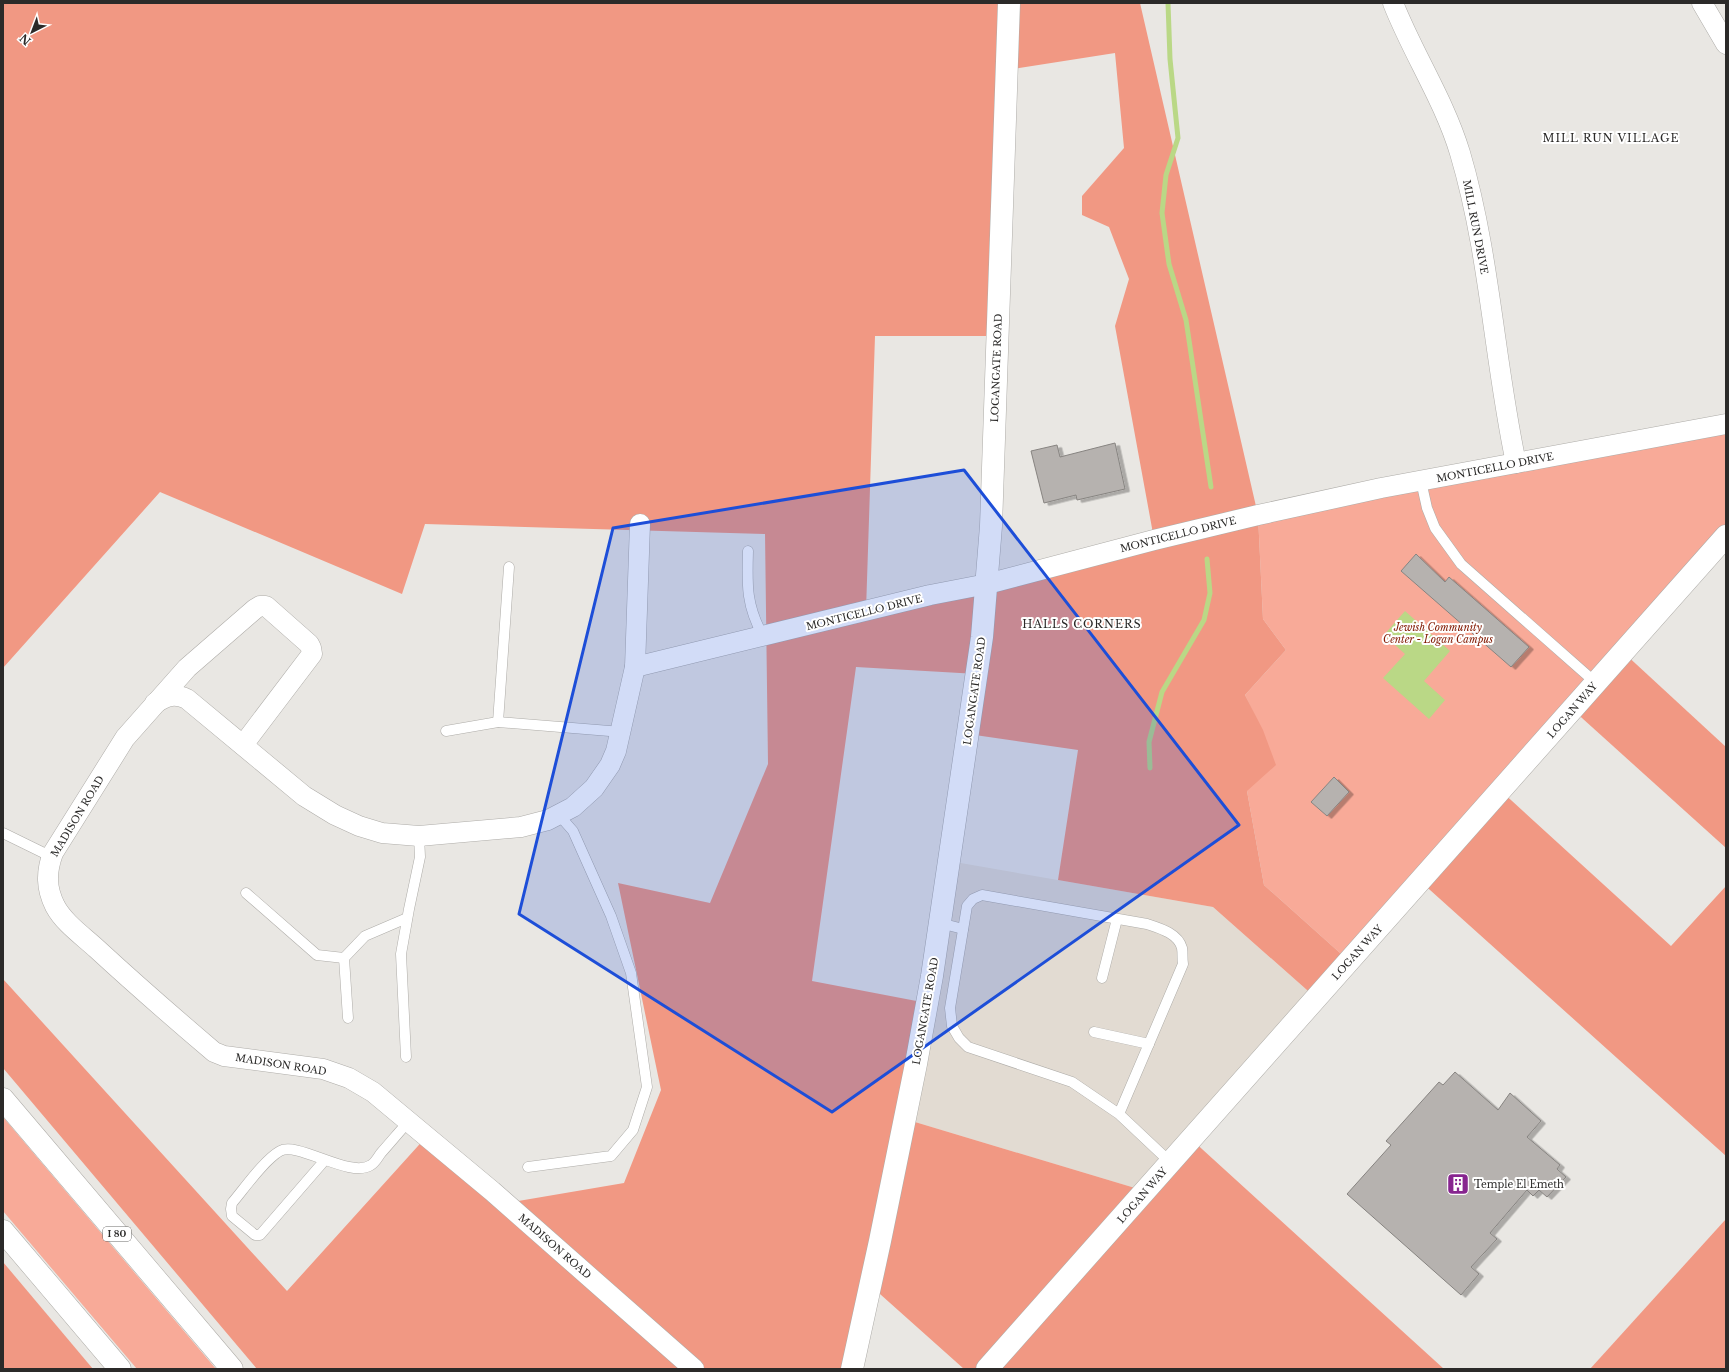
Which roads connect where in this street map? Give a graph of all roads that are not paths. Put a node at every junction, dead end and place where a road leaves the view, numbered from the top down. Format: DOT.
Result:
graph roads {
  1 [pos="1009,3"];
  2 [pos="1393,3"];
  3 [pos="1702,3"];
  4 [pos="1726,44"];
  5 [pos="1726,424"];
  6 [pos="1516,463"];
  7 [pos="1421,481"];
  8 [pos="640,524"];
  9 [pos="1726,536"];
  10 [pos="748,550"];
  11 [pos="509,567"];
  12 [pos="987,584"];
  13 [pos="763,636"];
  14 [pos="636,667"];
  15 [pos="1596,683"];
  16 [pos="154,703"];
  17 [pos="498,722"];
  18 [pos="446,731"];
  19 [pos="622,732"];
  20 [pos="243,745"];
  21 [pos="559,815"];
  22 [pos="3,832"];
  23 [pos="420,836"];
  24 [pos="52,857"];
  25 [pos="246,893"];
  26 [pos="407,918"];
  27 [pos="1118,919"];
  28 [pos="940,923"];
  29 [pos="963,928"];
  30 [pos="344,958"];
  31 [pos="1102,978"];
  32 [pos="348,1018"];
  33 [pos="1094,1032"];
  34 [pos="1149,1044"];
  35 [pos="406,1057"];
  36 [pos="3,1099"];
  37 [pos="1119,1114"];
  38 [pos="409,1121"];
  39 [pos="325,1160"];
  40 [pos="1170,1162"];
  41 [pos="528,1167"];
  42 [pos="3,1231"];
  43 [pos="120,1369"];
  44 [pos="232,1369"];
  45 [pos="694,1369"];
  46 [pos="852,1369"];
  47 [pos="987,1369"];
  1 -- 12 [label="main road, LOGANGATE ROAD"];
  2 -- 6 [label="street, MILL RUN DRIVE"];
  3 -- 4 [label="street"];
  5 -- 6 [label="street, MONTICELLO DRIVE"];
  6 -- 7 [label="street, MONTICELLO DRIVE"];
  7 -- 12 [label="street, MONTICELLO DRIVE"];
  7 -- 15 [label="lane"];
  8 -- 14 [label="street"];
  9 -- 15 [label="main road, LOGAN WAY"];
  10 -- 13 [label="lane"];
  11 -- 17 [label="lane"];
  12 -- 13 [label="street, MONTICELLO DRIVE"];
  12 -- 28 [label="main road, LOGANGATE ROAD"];
  13 -- 14 [label="street, MONTICELLO DRIVE"];
  14 -- 19 [label="street"];
  15 -- 40 [label="main road, LOGAN WAY"];
  16 -- 20 [label="street"];
  16 -- 20 [label="street, MADISON ROAD"];
  16 -- 24 [label="street, MADISON ROAD"];
  17 -- 18 [label="lane"];
  17 -- 19 [label="lane"];
  19 -- 21 [label="street"];
  20 -- 23 [label="street"];
  21 -- 23 [label="street"];
  21 -- 41 [label="lane"];
  22 -- 24 [label="lane"];
  23 -- 26 [label="lane"];
  24 -- 38 [label="street, MADISON ROAD"];
  25 -- 30 [label="lane"];
  26 -- 30 [label="lane"];
  26 -- 35 [label="lane"];
  27 -- 29 [label="lane"];
  27 -- 31 [label="lane"];
  27 -- 34 [label="lane"];
  28 -- 29 [label="lane"];
  28 -- 46 [label="main road, LOGANGATE ROAD"];
  29 -- 37 [label="lane"];
  30 -- 32 [label="lane"];
  33 -- 34 [label="lane"];
  34 -- 37 [label="lane"];
  36 -- 44 [label="main road, I 80"];
  37 -- 40 [label="lane"];
  38 -- 39 [label="lane"];
  38 -- 45 [label="street, MADISON ROAD"];
  39 -- 39 [label="lane"];
  40 -- 47 [label="main road, LOGAN WAY"];
  42 -- 43 [label="main road"];
}
